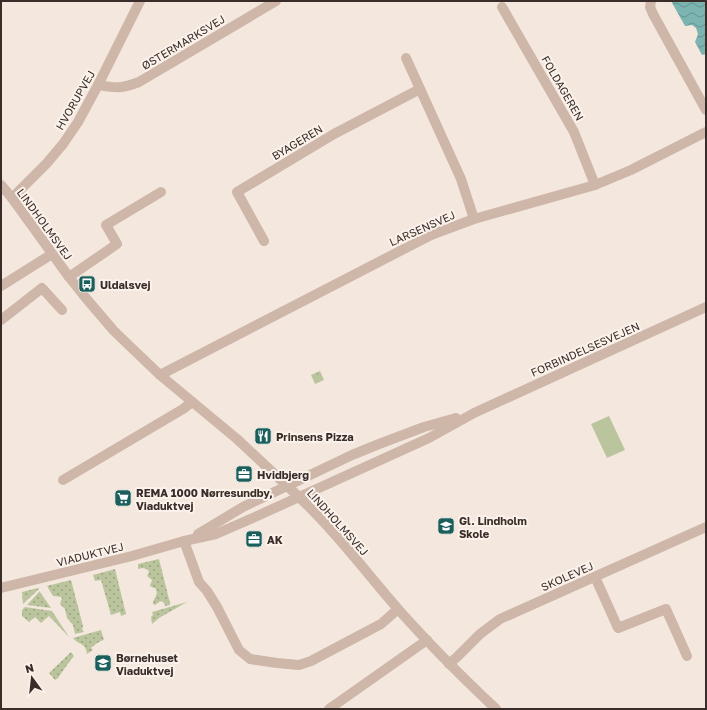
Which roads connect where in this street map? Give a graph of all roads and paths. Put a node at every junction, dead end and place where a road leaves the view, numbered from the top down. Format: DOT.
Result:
graph roads {
  1 [pos="140,1"];
  2 [pos="276,1"];
  3 [pos="651,1"];
  4 [pos="502,7"];
  5 [pos="406,58"];
  6 [pos="98,85"];
  7 [pos="420,89"];
  8 [pos="706,110"];
  9 [pos="706,132"];
  10 [pos="1,185"];
  11 [pos="595,185"];
  12 [pos="161,192"];
  13 [pos="12,198"];
  14 [pos="474,219"];
  15 [pos="264,241"];
  16 [pos="52,254"];
  17 [pos="69,277"];
  18 [pos="1,286"];
  19 [pos="706,308"];
  20 [pos="62,310"];
  21 [pos="1,320"];
  22 [pos="160,375"];
  23 [pos="192,402"];
  24 [pos="474,413"];
  25 [pos="63,480"];
  26 [pos="287,486"];
  27 [pos="299,497"];
  28 [pos="706,527"];
  29 [pos="184,541"];
  30 [pos="595,577"];
  31 [pos="1,588"];
  32 [pos="398,609"];
  33 [pos="427,640"];
  34 [pos="687,656"];
  35 [pos="449,664"];
  36 [pos="329,709"];
  37 [pos="496,709"];
  1 -- 6 [label="street, HVORUPVEJ"];
  2 -- 6 [label="street, ØSTERMARKSVEJ"];
  3 -- 8 [label="street"];
  4 -- 11 [label="street, FOLDAGEREN"];
  5 -- 7 [label="street"];
  6 -- 13 [label="street, HVORUPVEJ"];
  7 -- 14 [label="street"];
  7 -- 15 [label="street, BYAGEREN"];
  9 -- 11 [label="street, LARSENSVEJ"];
  10 -- 13 [label="street, LINDHOLMSVEJ"];
  11 -- 14 [label="street, LARSENSVEJ"];
  12 -- 17 [label="street, LINDHOLMSVEJ"];
  13 -- 16 [label="street, LINDHOLMSVEJ"];
  14 -- 22 [label="street, LARSENSVEJ"];
  16 -- 17 [label="street, LINDHOLMSVEJ"];
  16 -- 18 [label="street"];
  17 -- 22 [label="street, LINDHOLMSVEJ"];
  19 -- 24 [label="street, FORBINDELSESVEJEN"];
  20 -- 21 [label="street"];
  22 -- 23 [label="street, LINDHOLMSVEJ"];
  23 -- 25 [label="street"];
  23 -- 26 [label="street, LINDHOLMSVEJ"];
  24 -- 26 [label="street, FORBINDELSESVEJEN"];
  24 -- 27 [label="street, FORBINDELSESVEJEN"];
  26 -- 27 [label="street, LINDHOLMSVEJ"];
  26 -- 29 [label="street, VIADUKTVEJ"];
  27 -- 29 [label="street, VIADUKTVEJ"];
  27 -- 32 [label="street, LINDHOLMSVEJ"];
  28 -- 30 [label="street, SKOLEVEJ"];
  29 -- 31 [label="street, VIADUKTVEJ"];
  29 -- 32 [label="street"];
  30 -- 34 [label="street"];
  30 -- 35 [label="street, SKOLEVEJ"];
  32 -- 33 [label="street, LINDHOLMSVEJ"];
  33 -- 35 [label="street, LINDHOLMSVEJ"];
  33 -- 36 [label="street"];
  35 -- 37 [label="street, LINDHOLMSVEJ"];
}
